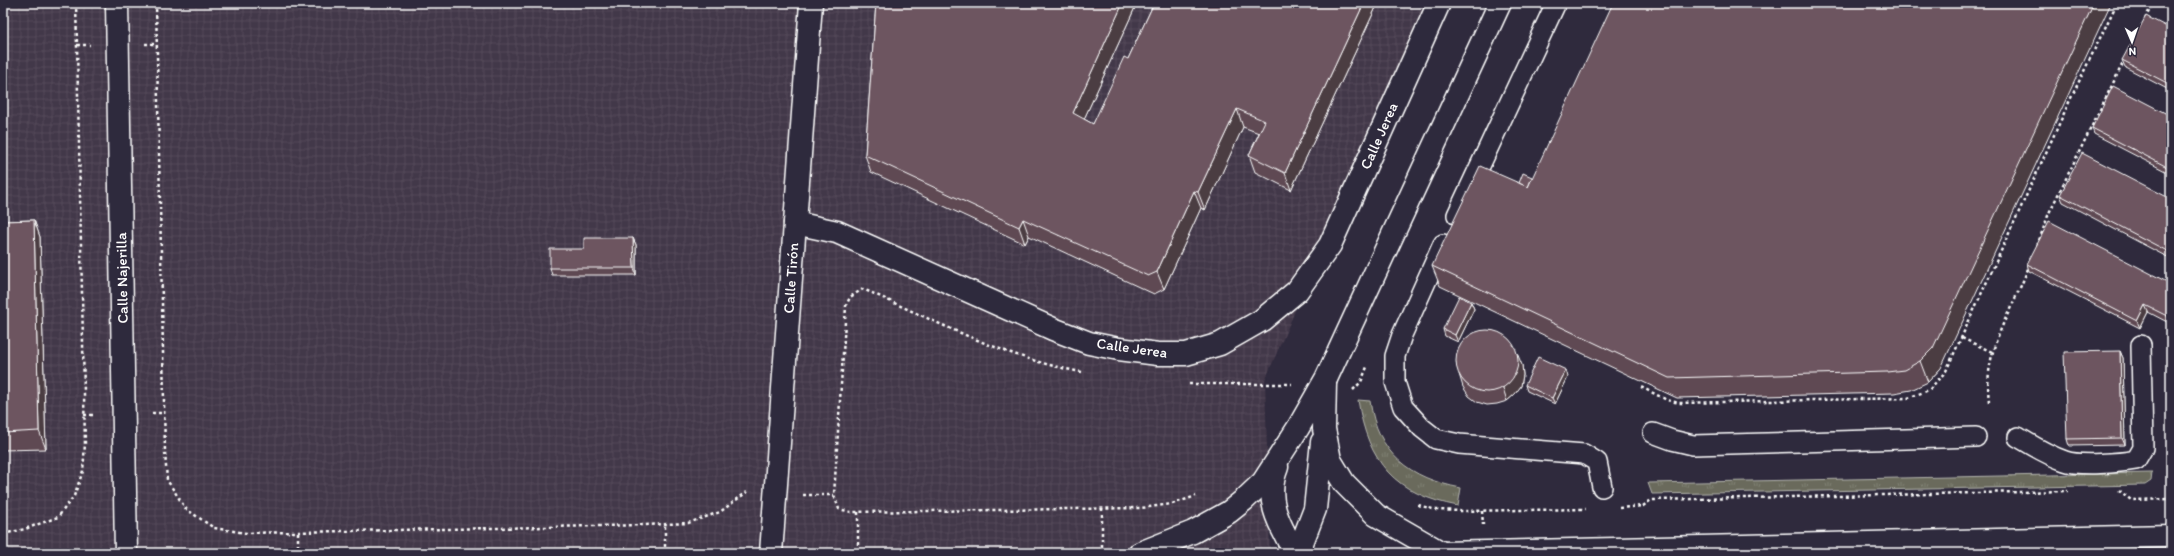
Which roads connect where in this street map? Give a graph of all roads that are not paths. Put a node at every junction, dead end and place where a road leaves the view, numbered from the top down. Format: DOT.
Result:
graph roads {
  1 [pos="117,3"];
  2 [pos="811,3"];
  3 [pos="1439,3"];
  4 [pos="1500,3"];
  5 [pos="1556,3"];
  6 [pos="795,223"];
  7 [pos="2141,345"];
  8 [pos="1326,378"];
  9 [pos="1324,429"];
  10 [pos="1653,433"];
  11 [pos="1976,437"];
  12 [pos="2018,437"];
  13 [pos="1285,447"];
  14 [pos="1602,487"];
  15 [pos="2171,536"];
  16 [pos="126,553"];
  17 [pos="771,553"];
  18 [pos="1140,553"];
  19 [pos="1295,553"];
  20 [pos="1298,553"];
  21 [pos="1442,553"];
  1 -- 16 [label="street, Calle Najerilla"];
  2 -- 6 [label="street, Calle Tirón"];
  3 -- 6 [label="street, Calle Jerea"];
  4 -- 8 [label="street"];
  5 -- 14 [label="lane"];
  6 -- 17 [label="street, Calle Tirón"];
  7 -- 12 [label="lane"];
  8 -- 9 [label="street"];
  8 -- 13 [label="street"];
  9 -- 20 [label="street"];
  9 -- 21 [label="street"];
  10 -- 11 [label="lane"];
  13 -- 18 [label="street"];
  13 -- 19 [label="street"];
  15 -- 21 [label="street"];
}
